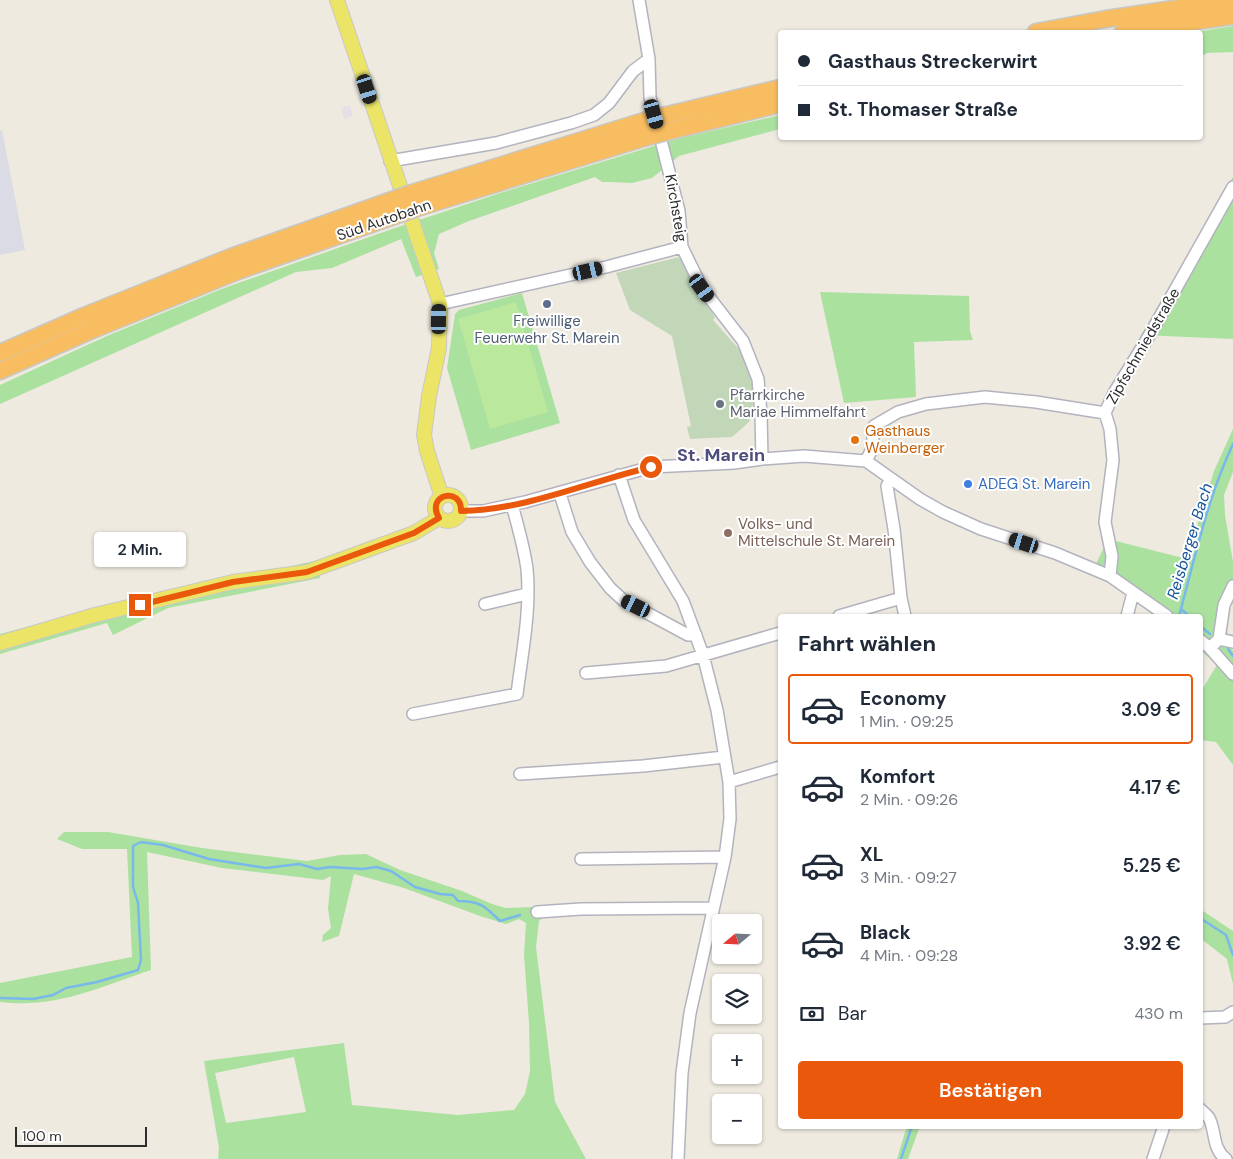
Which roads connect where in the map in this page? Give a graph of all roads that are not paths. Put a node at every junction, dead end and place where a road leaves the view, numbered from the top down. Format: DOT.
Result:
graph roads {
  1 [pos="337,0"];
  2 [pos="639,0"];
  3 [pos="1233,0"];
  4 [pos="1233,16"];
  5 [pos="1047,30"];
  6 [pos="1137,30"];
  7 [pos="649,59"];
  8 [pos="778,89"];
  9 [pos="778,104"];
  10 [pos="668,123"];
  11 [pos="390,161"];
  12 [pos="1233,187"];
  13 [pos="397,206"];
  14 [pos="682,247"];
  15 [pos="440,304"];
  16 [pos="0,353"];
  17 [pos="0,371"];
  18 [pos="1104,412"];
  19 [pos="762,459"];
  20 [pos="866,461"];
  21 [pos="619,475"];
  22 [pos="891,479"];
  23 [pos="560,494"];
  24 [pos="442,497"];
  25 [pos="512,505"];
  26 [pos="461,511"];
  27 [pos="439,518"];
  28 [pos="1110,576"];
  29 [pos="1233,586"];
  30 [pos="1133,593"];
  31 [pos="527,594"];
  32 [pos="901,598"];
  33 [pos="485,604"];
  34 [pos="846,614"];
  35 [pos="905,614"];
  36 [pos="1128,614"];
  37 [pos="1164,614"];
  38 [pos="778,634"];
  39 [pos="696,635"];
  40 [pos="1219,638"];
  41 [pos="1203,642"];
  42 [pos="1233,642"];
  43 [pos="0,643"];
  44 [pos="1210,648"];
  45 [pos="703,656"];
  46 [pos="586,673"];
  47 [pos="1233,674"];
  48 [pos="413,714"];
  49 [pos="724,757"];
  50 [pos="778,768"];
  51 [pos="520,774"];
  52 [pos="729,782"];
  53 [pos="724,857"];
  54 [pos="581,859"];
  55 [pos="713,908"];
  56 [pos="537,912"];
  57 [pos="1233,1012"];
  58 [pos="1203,1018"];
  59 [pos="1203,1112"];
  60 [pos="1163,1129"];
  61 [pos="678,1159"];
  62 [pos="1153,1159"];
  63 [pos="1226,1159"];
  1 -- 11 [label="main road"];
  2 -- 7 [label="street, Kirchsteig"];
  3 -- 5 [label="highway"];
  4 -- 6 [label="highway"];
  7 -- 11 [label="street"];
  7 -- 14 [label="street, Kirchsteig"];
  8 -- 10 [label="highway, Süd Autobahn"];
  9 -- 10 [label="highway, Süd Autobahn"];
  10 -- 13 [label="highway, Süd Autobahn, bridge"];
  11 -- 15 [label="main road"];
  12 -- 18 [label="street, Zipfschmiedstraße"];
  13 -- 16 [label="highway, Süd Autobahn"];
  13 -- 17 [label="highway, Süd Autobahn"];
  14 -- 15 [label="street"];
  14 -- 19 [label="street, Kirchsteig"];
  15 -- 24 [label="main road"];
  18 -- 20 [label="street"];
  18 -- 28 [label="street, Zipfschmiedstraße"];
  19 -- 20 [label="street"];
  19 -- 21 [label="street"];
  20 -- 22 [label="street"];
  21 -- 23 [label="street"];
  21 -- 39 [label="street"];
  22 -- 28 [label="street"];
  22 -- 32 [label="street"];
  23 -- 25 [label="street"];
  23 -- 39 [label="street"];
  24 -- 26 [label="main road"];
  24 -- 27 [label="main road"];
  25 -- 26 [label="street"];
  25 -- 31 [label="street"];
  26 -- 27 [label="main road"];
  27 -- 43 [label="main road"];
  28 -- 30 [label="street"];
  29 -- 40 [label="street"];
  30 -- 36 [label="street"];
  30 -- 37 [label="street"];
  31 -- 33 [label="street"];
  31 -- 48 [label="street"];
  32 -- 34 [label="street"];
  32 -- 35 [label="street"];
  38 -- 45 [label="street"];
  39 -- 45 [label="street"];
  40 -- 42 [label="street"];
  40 -- 44 [label="street"];
  41 -- 44 [label="street"];
  44 -- 47 [label="street"];
  45 -- 46 [label="street"];
  45 -- 49 [label="street"];
  49 -- 51 [label="street"];
  49 -- 52 [label="street"];
  50 -- 52 [label="street"];
  52 -- 53 [label="street"];
  53 -- 54 [label="street"];
  53 -- 55 [label="street"];
  55 -- 56 [label="street"];
  55 -- 61 [label="street"];
  57 -- 58 [label="street"];
  59 -- 63 [label="street"];
  60 -- 62 [label="street"];
}
